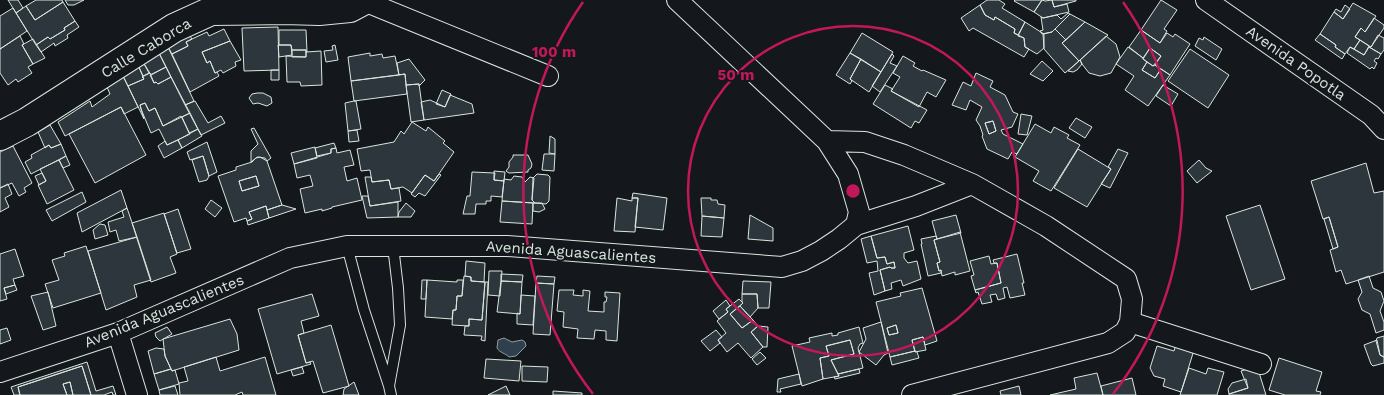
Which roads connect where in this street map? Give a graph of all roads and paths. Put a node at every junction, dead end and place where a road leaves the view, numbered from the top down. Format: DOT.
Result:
graph roads {
  1 [pos="364,0"];
  2 [pos="677,0"];
  3 [pos="1206,0"];
  4 [pos="548,76"];
  5 [pos="1384,129"];
  6 [pos="0,136"];
  7 [pos="827,141"];
  8 [pos="972,184"];
  9 [pos="856,225"];
  10 [pos="347,246"];
  11 [pos="393,246"];
  12 [pos="1130,322"];
  13 [pos="118,333"];
  14 [pos="1262,364"];
  15 [pos="0,372"];
  16 [pos="390,391"];
  17 [pos="138,395"];
  18 [pos="912,395"];
  1 -- 4 [label="street"];
  1 -- 6 [label="street, Calle Caborca"];
  2 -- 7 [label="street"];
  3 -- 5 [label="street, Avenida Popotla"];
  7 -- 8 [label="street"];
  7 -- 9 [label="street"];
  8 -- 9 [label="street, Avenida Aguascalientes"];
  8 -- 12 [label="street"];
  9 -- 11 [label="street, Avenida Aguascalientes"];
  10 -- 11 [label="street, Avenida Aguascalientes"];
  10 -- 13 [label="street, Avenida Aguascalientes"];
  10 -- 16 [label="lane"];
  11 -- 16 [label="lane"];
  12 -- 14 [label="street"];
  12 -- 18 [label="street"];
  13 -- 15 [label="street, Avenida Aguascalientes"];
  13 -- 17 [label="street"];
}
